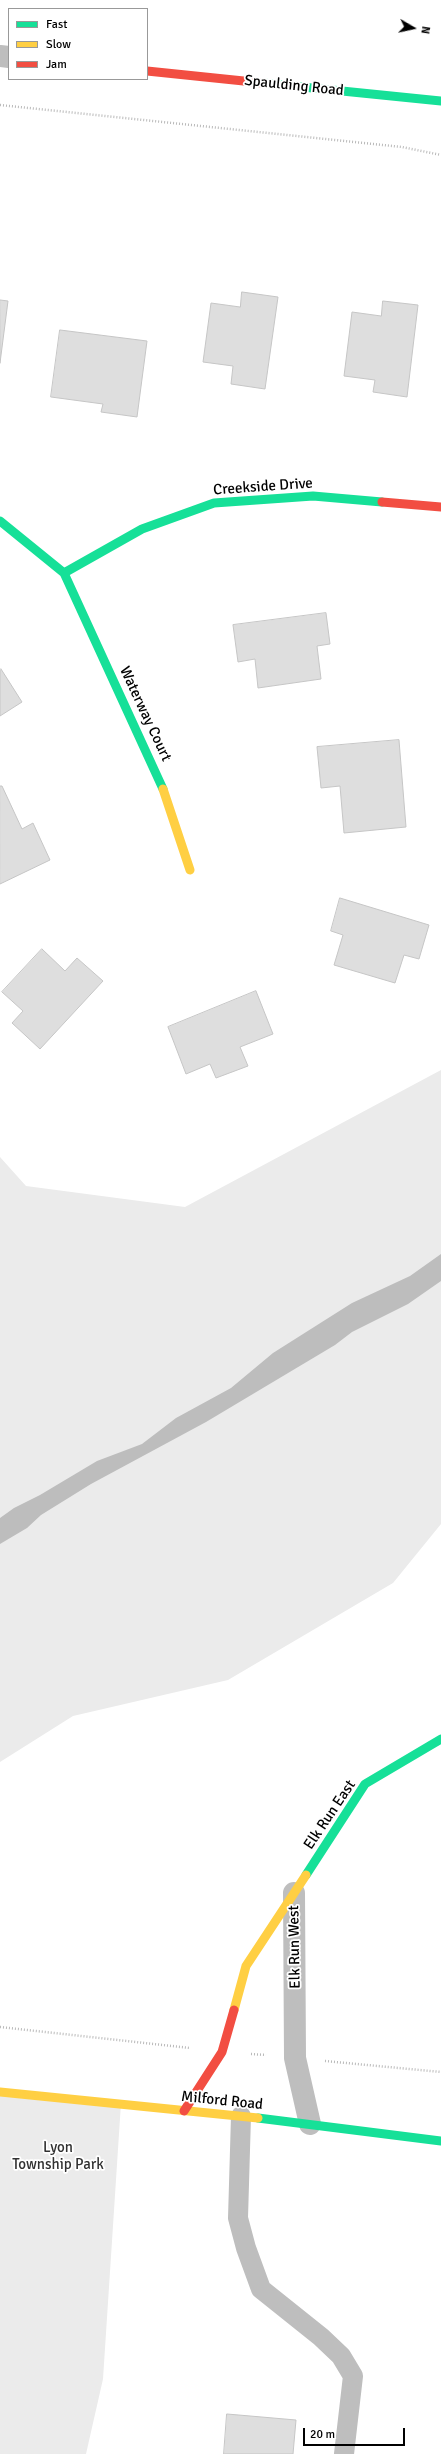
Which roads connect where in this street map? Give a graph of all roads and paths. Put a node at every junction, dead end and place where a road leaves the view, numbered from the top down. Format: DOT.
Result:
graph roads {
  1 [pos="148,71"];
  2 [pos="441,101"];
  3 [pos="0,105"];
  4 [pos="441,155"];
  5 [pos="441,507"];
  6 [pos="0,521"];
  7 [pos="64,573"];
  8 [pos="190,870"];
  9 [pos="441,1739"];
  10 [pos="294,1894"];
  11 [pos="0,2092"];
  12 [pos="184,2111"];
  13 [pos="241,2116"];
  14 [pos="310,2124"];
  15 [pos="441,2141"];
  16 [pos="344,2454"];
  1 -- 2 [label="street, Spaulding Road"];
  3 -- 4 [label="path"];
  5 -- 7 [label="street, Creekside Drive"];
  6 -- 7 [label="street"];
  7 -- 8 [label="street, Waterway Court"];
  9 -- 10 [label="street, Elk Run East"];
  10 -- 12 [label="street, Elk Run West"];
  10 -- 14 [label="street, Elk Run West"];
  11 -- 12 [label="street, Milford Road"];
  12 -- 13 [label="street, Milford Road"];
  13 -- 14 [label="street, Milford Road"];
  13 -- 16 [label="lane"];
  14 -- 15 [label="street, Milford Road"];
}
